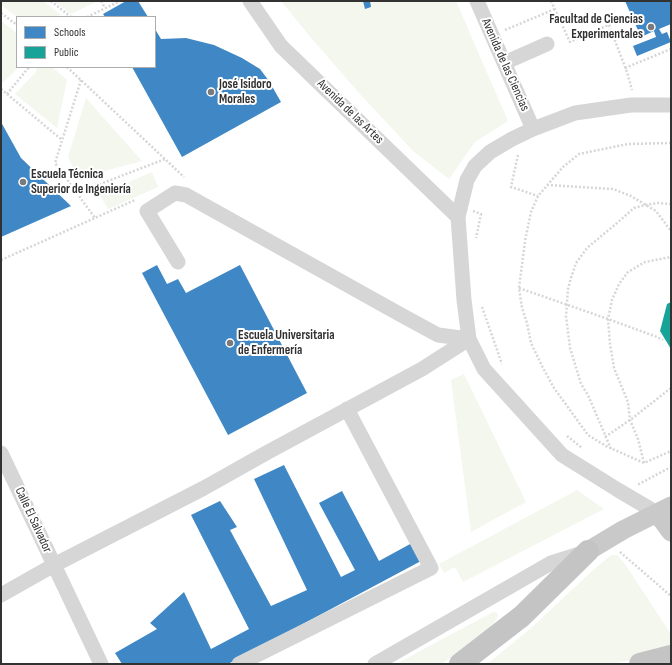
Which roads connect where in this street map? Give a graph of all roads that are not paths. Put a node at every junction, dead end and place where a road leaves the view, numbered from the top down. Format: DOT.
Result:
graph roads {
  1 [pos="250,1"];
  2 [pos="482,3"];
  3 [pos="547,44"];
  4 [pos="504,63"];
  5 [pos="671,105"];
  6 [pos="533,129"];
  7 [pos="458,217"];
  8 [pos="178,262"];
  9 [pos="469,339"];
  10 [pos="347,409"];
  11 [pos="1,453"];
  12 [pos="664,509"];
  13 [pos="671,532"];
  14 [pos="588,551"];
  15 [pos="54,565"];
  16 [pos="1,595"];
  17 [pos="671,656"];
  18 [pos="101,664"];
  19 [pos="239,664"];
  20 [pos="375,664"];
  21 [pos="460,664"];
  22 [pos="640,664"];
  1 -- 7 [label="street, Avenida de las Artes"];
  2 -- 4 [label="street, Avenida de las Ciencias"];
  3 -- 4 [label="street"];
  4 -- 6 [label="street, Avenida de las Ciencias"];
  5 -- 6 [label="street"];
  6 -- 7 [label="street"];
  7 -- 9 [label="street"];
  8 -- 9 [label="street"];
  9 -- 10 [label="street"];
  9 -- 12 [label="street"];
  10 -- 15 [label="street"];
  10 -- 19 [label="street"];
  11 -- 15 [label="street, Calle El Salvador"];
  12 -- 13 [label="main road"];
  12 -- 14 [label="main road"];
  14 -- 20 [label="street"];
  14 -- 21 [label="highway"];
  15 -- 16 [label="street"];
  15 -- 18 [label="street, Calle El Salvador"];
  17 -- 22 [label="highway"];
}
